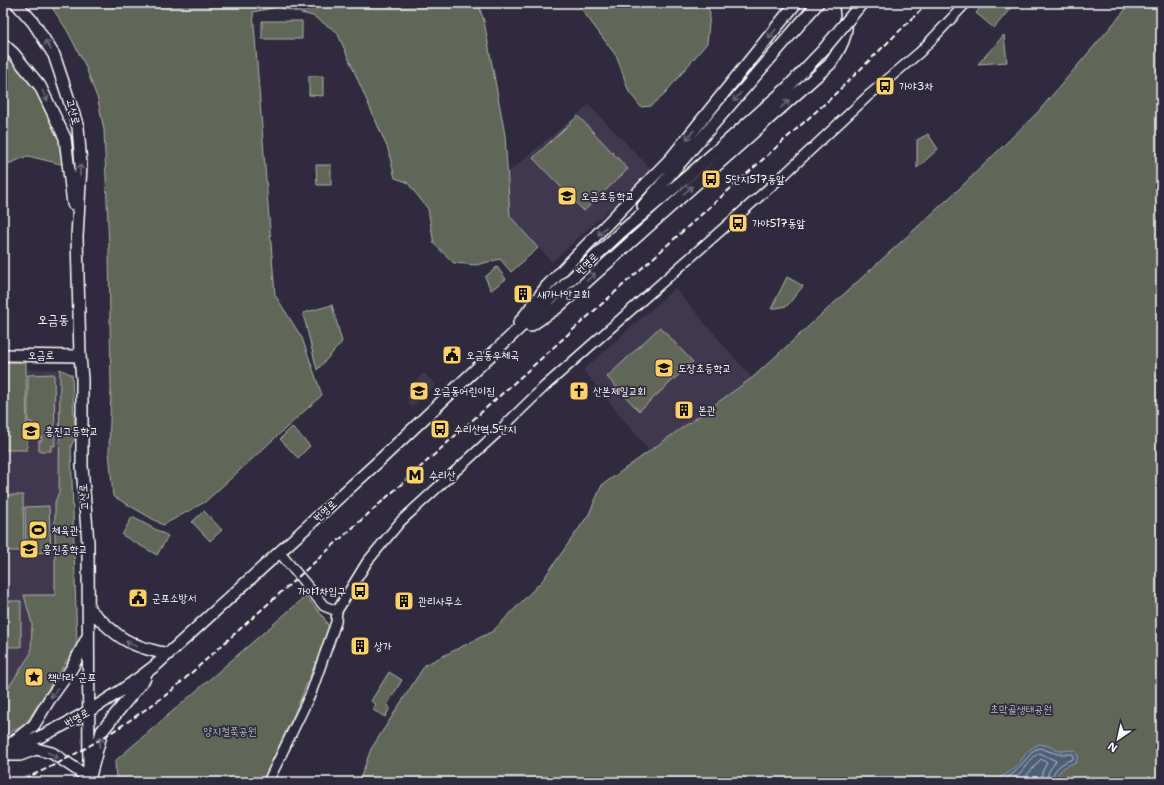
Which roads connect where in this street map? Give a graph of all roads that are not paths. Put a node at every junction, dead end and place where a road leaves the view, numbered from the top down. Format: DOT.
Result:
graph roads {
  1 [pos="16,3"];
  2 [pos="796,3"];
  3 [pos="818,3"];
  4 [pos="845,3"];
  5 [pos="862,3"];
  6 [pos="966,3"];
  7 [pos="3,44"];
  8 [pos="621,232"];
  9 [pos="77,237"];
  10 [pos="505,343"];
  11 [pos="3,355"];
  12 [pos="80,356"];
  13 [pos="279,552"];
  14 [pos="89,609"];
  15 [pos="336,611"];
  16 [pos="88,635"];
  17 [pos="168,654"];
  18 [pos="156,665"];
  19 [pos="90,711"];
  20 [pos="3,753"];
  21 [pos="89,781"];
  22 [pos="268,782"];
  9 -- 1 [label="street, 고산로, one-way"];
  2 -- 10 [label="street, one-way"];
  3 -- 8 [label="street, 번영로, one-way"];
  10 -- 4 [label="street, one-way"];
  5 -- 8 [label="street, 번영로, bridge"];
  6 -- 15 [label="street"];
  7 -- 9 [label="street, 고산로, one-way"];
  8 -- 10 [label="street, 번영로"];
  9 -- 12 [label="street, 고산로"];
  10 -- 13 [label="street, 번영로"];
  11 -- 12 [label="street, 오금로"];
  12 -- 14 [label="street, 고산로"];
  13 -- 15 [label="street"];
  13 -- 17 [label="street, 번영로"];
  14 -- 16 [label="street, 고산로"];
  17 -- 14 [label="street, one-way"];
  15 -- 22 [label="street"];
  16 -- 19 [label="street, 고산로"];
  16 -- 20 [label="street, one-way"];
  17 -- 18 [label="street, 번영로"];
  18 -- 19 [label="street, 번영로"];
  21 -- 18 [label="street, one-way"];
  19 -- 20 [label="street, 번영로"];
  19 -- 21 [label="street, 고산로"];
  20 -- 21 [label="street, one-way"];
}
